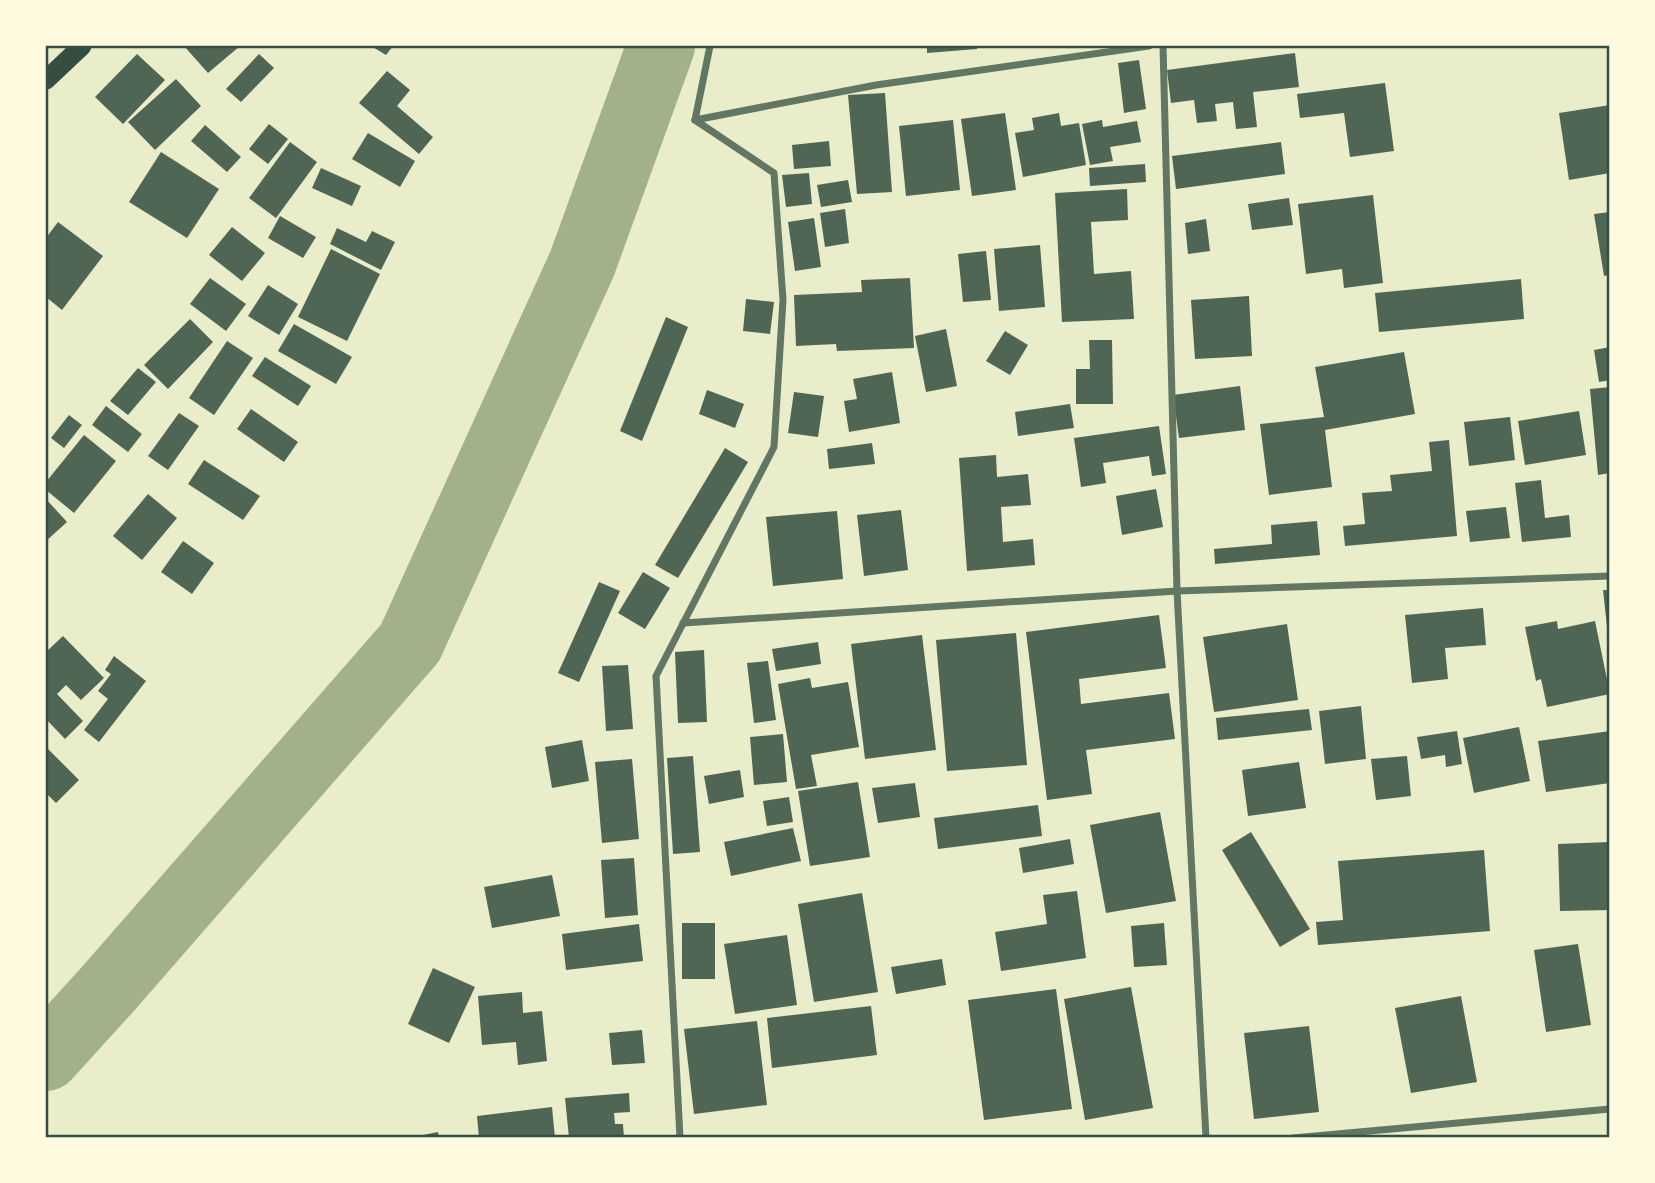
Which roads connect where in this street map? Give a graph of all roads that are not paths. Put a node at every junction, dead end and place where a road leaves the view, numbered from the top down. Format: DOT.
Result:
graph roads {
  1 [pos="82,46"];
  2 [pos="710,46"];
  3 [pos="1149,46"];
  4 [pos="1163,46"];
  5 [pos="46,80"];
  6 [pos="695,120"];
  7 [pos="1609,576"];
  8 [pos="1177,591"];
  9 [pos="683,623"];
  10 [pos="1609,1109"];
  11 [pos="680,1138"];
  12 [pos="1206,1138"];
  13 [pos="1293,1138"];
  1 -- 5 [label="highway"];
  2 -- 6 [label="street"];
  3 -- 6 [label="street"];
  4 -- 8 [label="street"];
  6 -- 9 [label="street"];
  7 -- 8 [label="street"];
  8 -- 9 [label="street"];
  8 -- 12 [label="street"];
  9 -- 11 [label="street"];
  10 -- 13 [label="street"];
}
